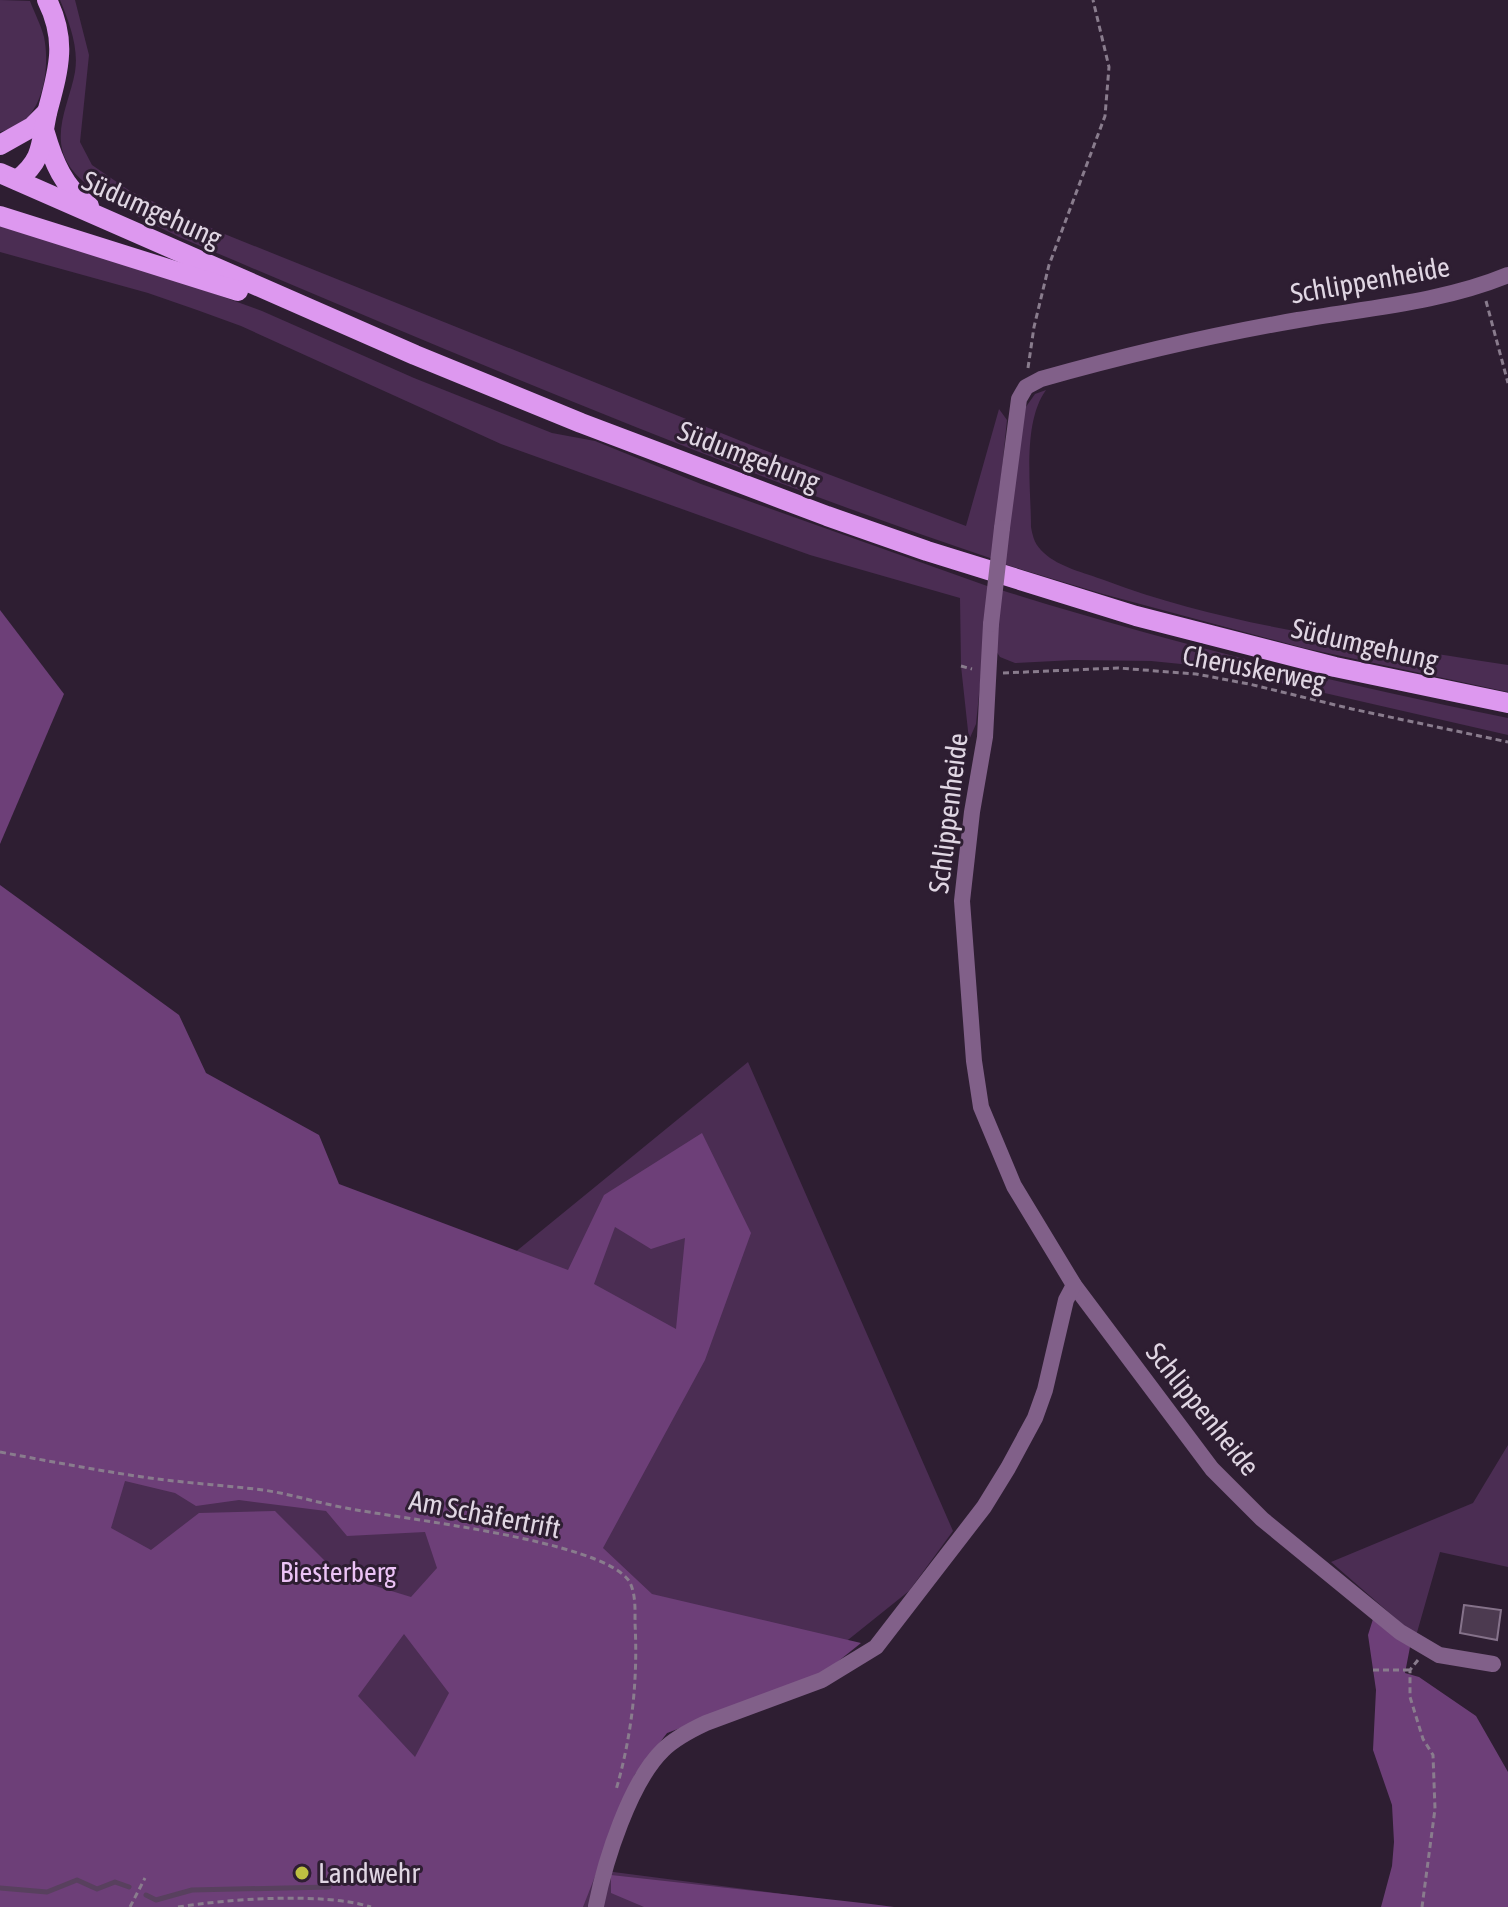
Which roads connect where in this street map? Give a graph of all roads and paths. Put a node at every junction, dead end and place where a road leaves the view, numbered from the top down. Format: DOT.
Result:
graph roads {
  1 [pos="47,0"];
  2 [pos="1093,0"];
  3 [pos="46,122"];
  4 [pos="0,145"];
  5 [pos="8,177"];
  6 [pos="0,216"];
  7 [pos="115,224"];
  8 [pos="1508,275"];
  9 [pos="1482,286"];
  10 [pos="311,310"];
  11 [pos="1508,383"];
  12 [pos="1026,387"];
  13 [pos="988,673"];
  14 [pos="1508,703"];
  15 [pos="1508,742"];
  16 [pos="1074,1285"];
  17 [pos="0,1452"];
  18 [pos="1493,1664"];
  19 [pos="1373,1670"];
  20 [pos="616,1792"];
  21 [pos="145,1878"];
  22 [pos="596,1906"];
  23 [pos="130,1907"];
  24 [pos="178,1907"];
  25 [pos="371,1907"];
  26 [pos="1422,1907"];
  1 -- 3 [label="main road"];
  2 -- 12 [label="path"];
  3 -- 4 [label="main road"];
  3 -- 5 [label="main road"];
  3 -- 7 [label="main road"];
  5 -- 7 [label="main road, Südumgehung"];
  6 -- 10 [label="main road"];
  7 -- 10 [label="main road, Südumgehung"];
  8 -- 9 [label="lane, Schlippenheide"];
  9 -- 11 [label="path"];
  9 -- 12 [label="lane, Schlippenheide"];
  10 -- 14 [label="main road, Südumgehung"];
  12 -- 13 [label="lane, Schlippenheide, bridge"];
  13 -- 15 [label="path, Cheruskerweg"];
  13 -- 16 [label="lane, Schlippenheide"];
  16 -- 18 [label="lane, Schlippenheide"];
  16 -- 22 [label="lane"];
  17 -- 20 [label="path, Am Schäfertrift"];
  19 -- 26 [label="path"];
  21 -- 23 [label="path"];
  24 -- 25 [label="path"];
}
